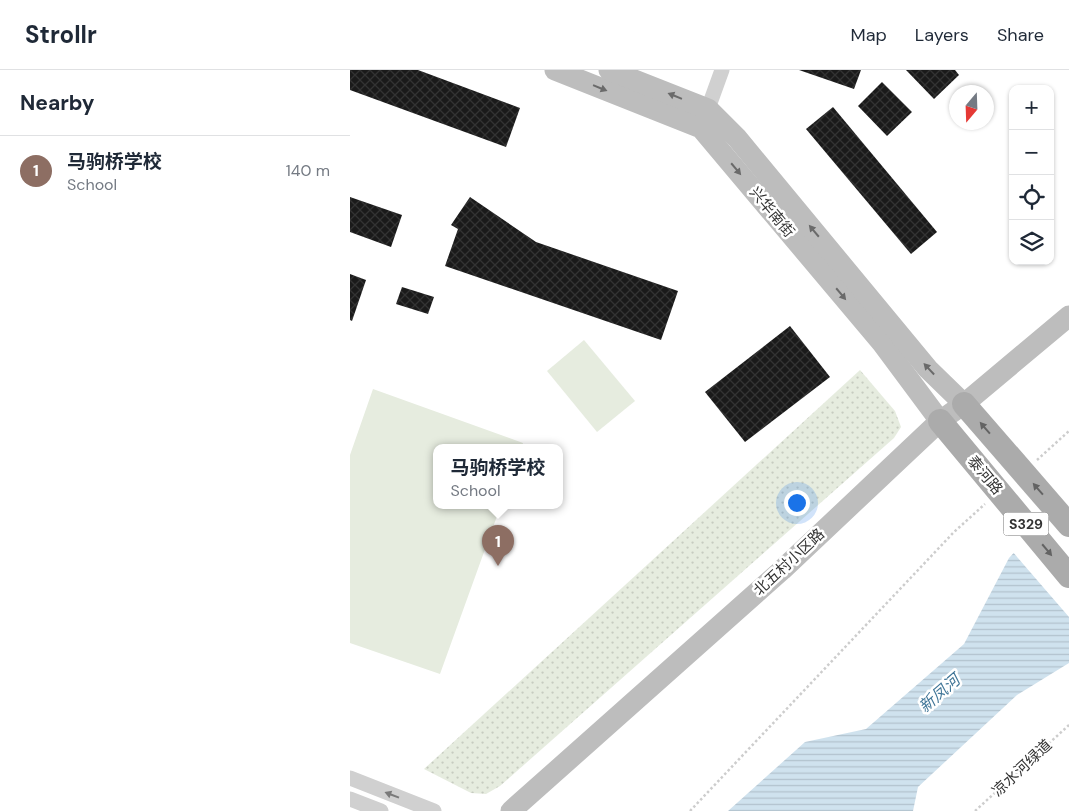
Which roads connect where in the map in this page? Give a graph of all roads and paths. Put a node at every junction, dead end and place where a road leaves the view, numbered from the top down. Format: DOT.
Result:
graph roads {
  1 [pos="555,70"];
  2 [pos="609,70"];
  3 [pos="722,70"];
  4 [pos="704,118"];
  5 [pos="1069,316"];
  6 [pos="964,404"];
  7 [pos="940,421"];
  8 [pos="983,506"];
  9 [pos="1069,526"];
  10 [pos="1069,576"];
  11 [pos="1069,725"];
  12 [pos="350,778"];
  13 [pos="350,799"];
  14 [pos="380,811"];
  15 [pos="434,811"];
  16 [pos="511,811"];
  17 [pos="690,811"];
  18 [pos="975,811"];
  1 -- 4 [label="main road, 兴华南街, one-way"];
  4 -- 2 [label="main road, 兴华南街, one-way"];
  3 -- 4 [label="street"];
  6 -- 4 [label="main road, 兴华南街, one-way"];
  4 -- 7 [label="main road, 兴华南街, one-way"];
  5 -- 6 [label="main road, 北五村小区路"];
  6 -- 7 [label="main road, 北五村小区路"];
  9 -- 6 [label="main road, 泰河路 / S329, one-way"];
  7 -- 10 [label="main road, 泰河路 / S329, one-way"];
  7 -- 16 [label="main road, 北五村小区路"];
  8 -- 17 [label="path"];
  11 -- 18 [label="path, 凉水河绿道"];
  15 -- 12 [label="street, one-way"];
  13 -- 14 [label="street"];
}
